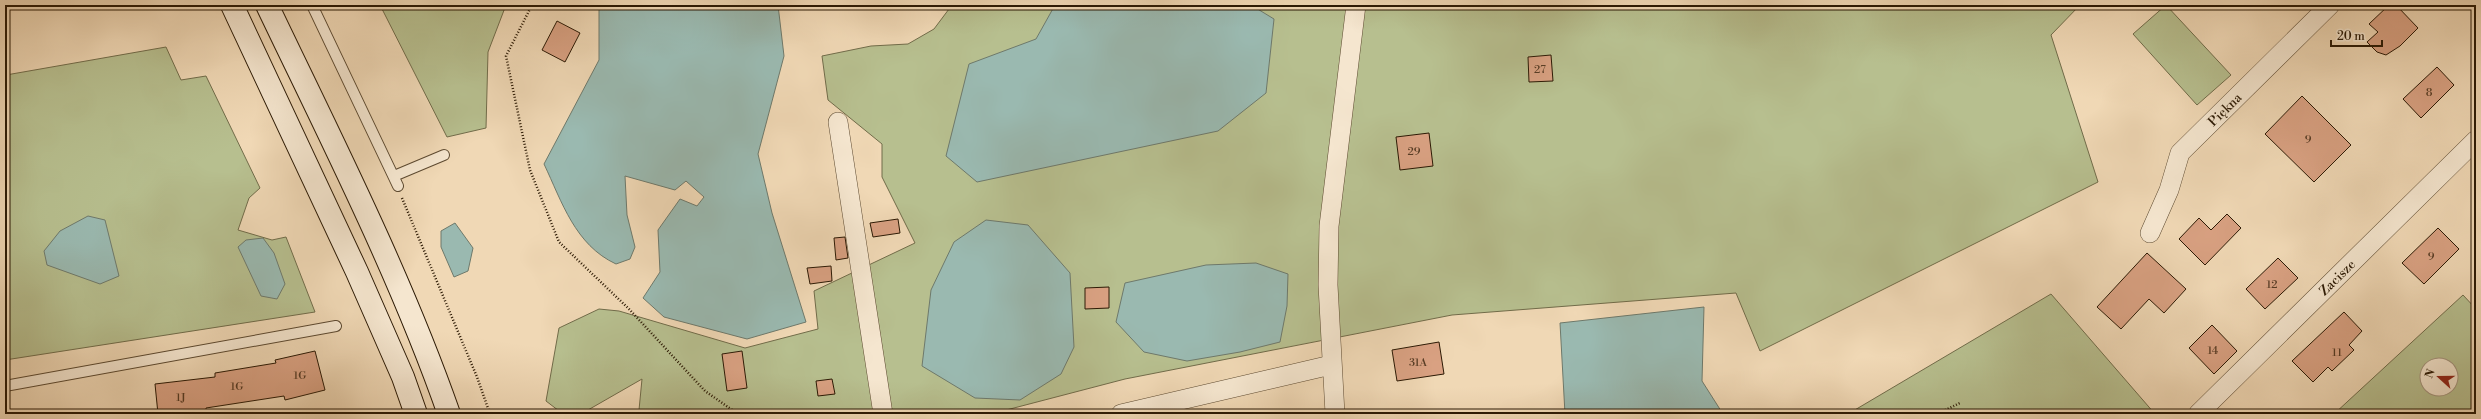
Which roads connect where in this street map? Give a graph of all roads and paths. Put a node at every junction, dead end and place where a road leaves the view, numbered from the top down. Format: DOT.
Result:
graph roads {
  1 [pos="232,5"];
  2 [pos="267,5"];
  3 [pos="312,5"];
  4 [pos="532,5"];
  5 [pos="1356,5"];
  6 [pos="2330,5"];
  7 [pos="838,122"];
  8 [pos="2476,140"];
  9 [pos="444,155"];
  10 [pos="394,176"];
  11 [pos="398,186"];
  12 [pos="2150,233"];
  13 [pos="336,326"];
  14 [pos="1331,365"];
  15 [pos="5,386"];
  16 [pos="1960,403"];
  17 [pos="416,414"];
  18 [pos="449,414"];
  19 [pos="490,414"];
  20 [pos="738,414"];
  21 [pos="883,414"];
  22 [pos="1121,414"];
  23 [pos="1335,414"];
  24 [pos="1937,414"];
  25 [pos="2198,414"];
  1 -- 17 [label="main road"];
  2 -- 18 [label="main road"];
  3 -- 10 [label="lane"];
  4 -- 20 [label="path"];
  5 -- 14 [label="street"];
  6 -- 12 [label="street, Piękna"];
  7 -- 21 [label="street"];
  8 -- 25 [label="street, Zacisze"];
  9 -- 10 [label="lane"];
  10 -- 11 [label="lane"];
  11 -- 19 [label="path"];
  13 -- 15 [label="lane"];
  14 -- 22 [label="street"];
  14 -- 23 [label="street"];
  16 -- 24 [label="path"];
}
